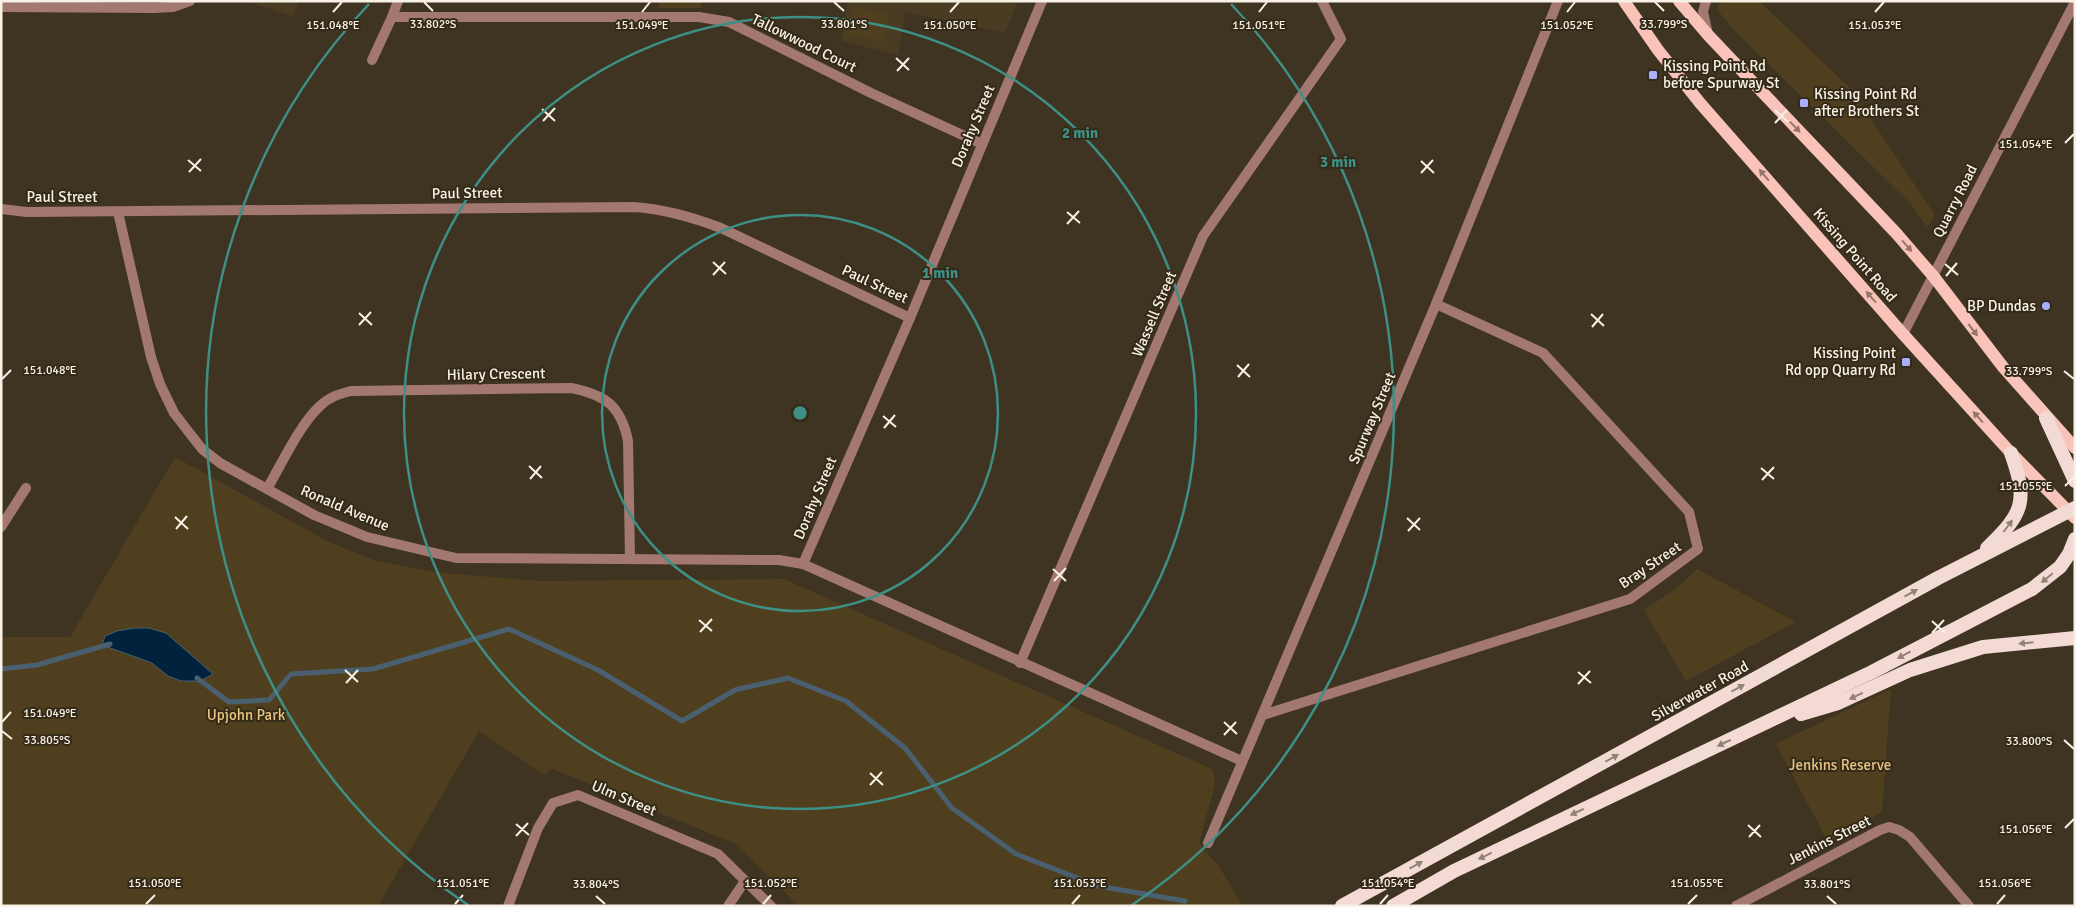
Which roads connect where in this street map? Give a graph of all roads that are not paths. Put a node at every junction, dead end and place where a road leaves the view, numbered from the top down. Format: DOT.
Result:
graph roads {
  1 [pos="190,1"];
  2 [pos="398,1"];
  3 [pos="1042,1"];
  4 [pos="1322,1"];
  5 [pos="1558,1"];
  6 [pos="1624,1"];
  7 [pos="1679,1"];
  8 [pos="1706,1"];
  9 [pos="2075,2"];
  10 [pos="1,8"];
  11 [pos="392,17"];
  12 [pos="1709,36"];
  13 [pos="372,60"];
  14 [pos="982,144"];
  15 [pos="1,209"];
  16 [pos="118,212"];
  17 [pos="1934,277"];
  18 [pos="1436,304"];
  19 [pos="910,318"];
  20 [pos="1903,334"];
  21 [pos="2046,418"];
  22 [pos="2075,448"];
  23 [pos="2011,453"];
  24 [pos="2075,481"];
  25 [pos="26,488"];
  26 [pos="267,489"];
  27 [pos="2072,512"];
  28 [pos="1,527"];
  29 [pos="2075,539"];
  30 [pos="630,559"];
  31 [pos="1974,560"];
  32 [pos="803,564"];
  33 [pos="2075,638"];
  34 [pos="1020,663"];
  35 [pos="1263,715"];
  36 [pos="1768,723"];
  37 [pos="1242,761"];
  38 [pos="1208,843"];
  39 [pos="744,881"];
  40 [pos="508,906"];
  41 [pos="728,906"];
  42 [pos="771,906"];
  43 [pos="1342,906"];
  44 [pos="1393,906"];
  45 [pos="1736,906"];
  46 [pos="1969,906"];
  1 -- 10 [label="street"];
  2 -- 11 [label="street"];
  3 -- 14 [label="street, Dorahy Street"];
  4 -- 34 [label="street, Wassell Street"];
  5 -- 18 [label="street, Spurway Street"];
  20 -- 6 [label="main road, Kissing Point Road, one-way"];
  7 -- 12 [label="main road"];
  8 -- 12 [label="street"];
  9 -- 17 [label="street, Quarry Road"];
  11 -- 13 [label="street"];
  11 -- 14 [label="street, Tallowwood Court"];
  12 -- 17 [label="main road, one-way"];
  14 -- 19 [label="street, Dorahy Street"];
  15 -- 16 [label="street, Paul Street"];
  16 -- 19 [label="street, Paul Street"];
  16 -- 26 [label="street, Ronald Avenue"];
  17 -- 20 [label="street, Quarry Road"];
  17 -- 21 [label="main road, one-way"];
  18 -- 35 [label="street, Spurway Street"];
  18 -- 35 [label="street, Bray Street"];
  19 -- 32 [label="street, Dorahy Street"];
  23 -- 20 [label="main road, Kissing Point Road, one-way"];
  21 -- 22 [label="main road"];
  21 -- 24 [label="highway"];
  23 -- 27 [label="main road, Kissing Point Road"];
  31 -- 23 [label="highway, one-way"];
  25 -- 28 [label="street"];
  26 -- 30 [label="street, Ronald Avenue"];
  26 -- 30 [label="street, Hilary Crescent"];
  27 -- 31 [label="highway, Silverwater Road"];
  29 -- 36 [label="highway, one-way"];
  30 -- 32 [label="street, Ronald Avenue"];
  43 -- 31 [label="highway, Silverwater Road, one-way"];
  32 -- 34 [label="street, Dorahy Street"];
  33 -- 36 [label="highway, one-way"];
  34 -- 37 [label="street, Dorahy Street"];
  35 -- 37 [label="street, Spurway Street"];
  36 -- 44 [label="highway, one-way"];
  37 -- 38 [label="street, Spurway Street"];
  39 -- 40 [label="street, Ulm Street"];
  39 -- 41 [label="street"];
  39 -- 42 [label="street, Ulm Street"];
  45 -- 46 [label="street, Jenkins Street"];
}
